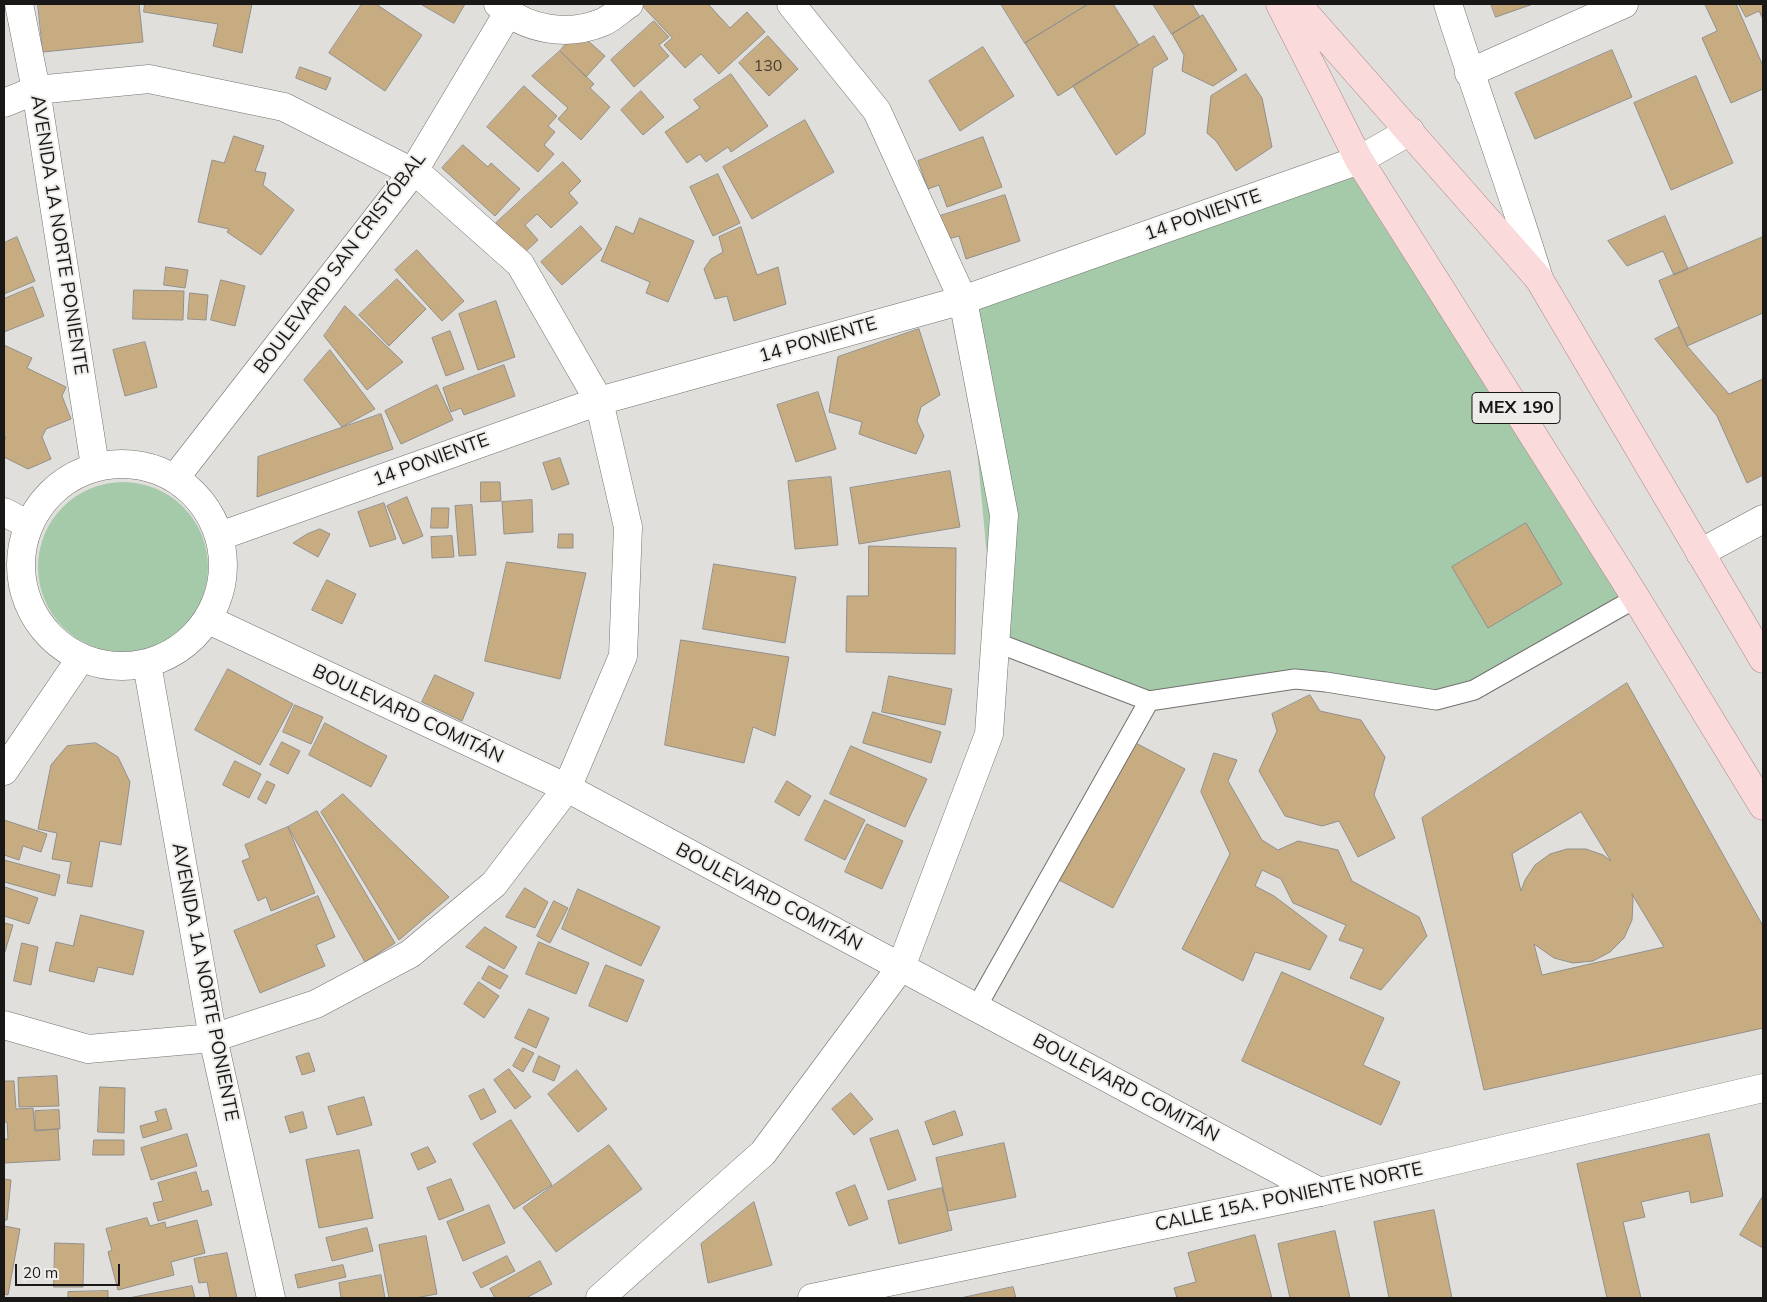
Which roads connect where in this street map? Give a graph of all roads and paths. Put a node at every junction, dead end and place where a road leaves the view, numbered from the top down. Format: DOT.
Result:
graph roads {
  1 [pos="19,4"];
  2 [pos="629,4"];
  3 [pos="791,4"];
  4 [pos="1280,4"];
  5 [pos="1297,4"];
  6 [pos="1448,4"];
  7 [pos="1624,4"];
  8 [pos="503,8"];
  9 [pos="1469,73"];
  10 [pos="36,90"];
  11 [pos="4,102"];
  12 [pos="1410,131"];
  13 [pos="1359,160"];
  14 [pos="413,172"];
  15 [pos="1540,279"];
  16 [pos="963,300"];
  17 [pos="599,401"];
  18 [pos="95,466"];
  19 [pos="175,478"];
  20 [pos="4,512"];
  21 [pos="1763,519"];
  22 [pos="29,525"];
  23 [pos="220,536"];
  24 [pos="1700,553"];
  25 [pos="14,596"];
  26 [pos="1636,598"];
  27 [pos="209,620"];
  28 [pos="995,642"];
  29 [pos="81,658"];
  30 [pos="1763,659"];
  31 [pos="147,664"];
  32 [pos="1149,701"];
  33 [pos="4,771"];
  34 [pos="567,788"];
  35 [pos="1763,806"];
  36 [pos="901,967"];
  37 [pos="976,1008"];
  38 [pos="4,1025"];
  39 [pos="213,1038"];
  40 [pos="1763,1088"];
  41 [pos="1320,1192"];
  42 [pos="271,1298"];
  43 [pos="600,1298"];
  44 [pos="812,1298"];
  1 -- 10 [label="street, AVENIDA 1A NORTE PONIENTE"];
  2 -- 8 [label="street"];
  3 -- 16 [label="street"];
  4 -- 13 [label="main road, MEX 190"];
  5 -- 12 [label="main road"];
  6 -- 9 [label="street"];
  7 -- 9 [label="street"];
  8 -- 14 [label="street, BOULEVARD SAN CRISTÓBAL"];
  9 -- 15 [label="street"];
  10 -- 11 [label="street"];
  10 -- 14 [label="street"];
  10 -- 18 [label="street, AVENIDA 1A NORTE PONIENTE"];
  12 -- 13 [label="street, 14 PONIENTE"];
  12 -- 15 [label="main road"];
  13 -- 16 [label="street, 14 PONIENTE"];
  13 -- 26 [label="main road, MEX 190"];
  14 -- 17 [label="street"];
  14 -- 19 [label="street, BOULEVARD SAN CRISTÓBAL"];
  15 -- 24 [label="main road"];
  16 -- 17 [label="street, 14 PONIENTE"];
  16 -- 28 [label="street"];
  17 -- 23 [label="street, 14 PONIENTE"];
  17 -- 34 [label="street"];
  18 -- 19 [label="street"];
  18 -- 22 [label="street"];
  19 -- 23 [label="street"];
  20 -- 22 [label="street"];
  21 -- 24 [label="street"];
  22 -- 25 [label="street"];
  23 -- 27 [label="street"];
  24 -- 30 [label="main road"];
  25 -- 29 [label="street"];
  26 -- 32 [label="lane"];
  26 -- 35 [label="main road, MEX 190"];
  27 -- 31 [label="street"];
  27 -- 34 [label="street, BOULEVARD COMITÁN"];
  28 -- 32 [label="lane"];
  28 -- 36 [label="street"];
  29 -- 31 [label="street"];
  29 -- 33 [label="street"];
  31 -- 39 [label="street, AVENIDA 1A NORTE PONIENTE"];
  32 -- 37 [label="lane"];
  34 -- 36 [label="street, BOULEVARD COMITÁN"];
  34 -- 39 [label="street"];
  36 -- 37 [label="street, BOULEVARD COMITÁN"];
  36 -- 43 [label="street"];
  37 -- 41 [label="street, BOULEVARD COMITÁN"];
  38 -- 39 [label="street"];
  39 -- 42 [label="street, AVENIDA 1A NORTE PONIENTE"];
  40 -- 41 [label="street, CALLE 15A. PONIENTE NORTE"];
  41 -- 44 [label="street, CALLE 15A. PONIENTE NORTE"];
}
